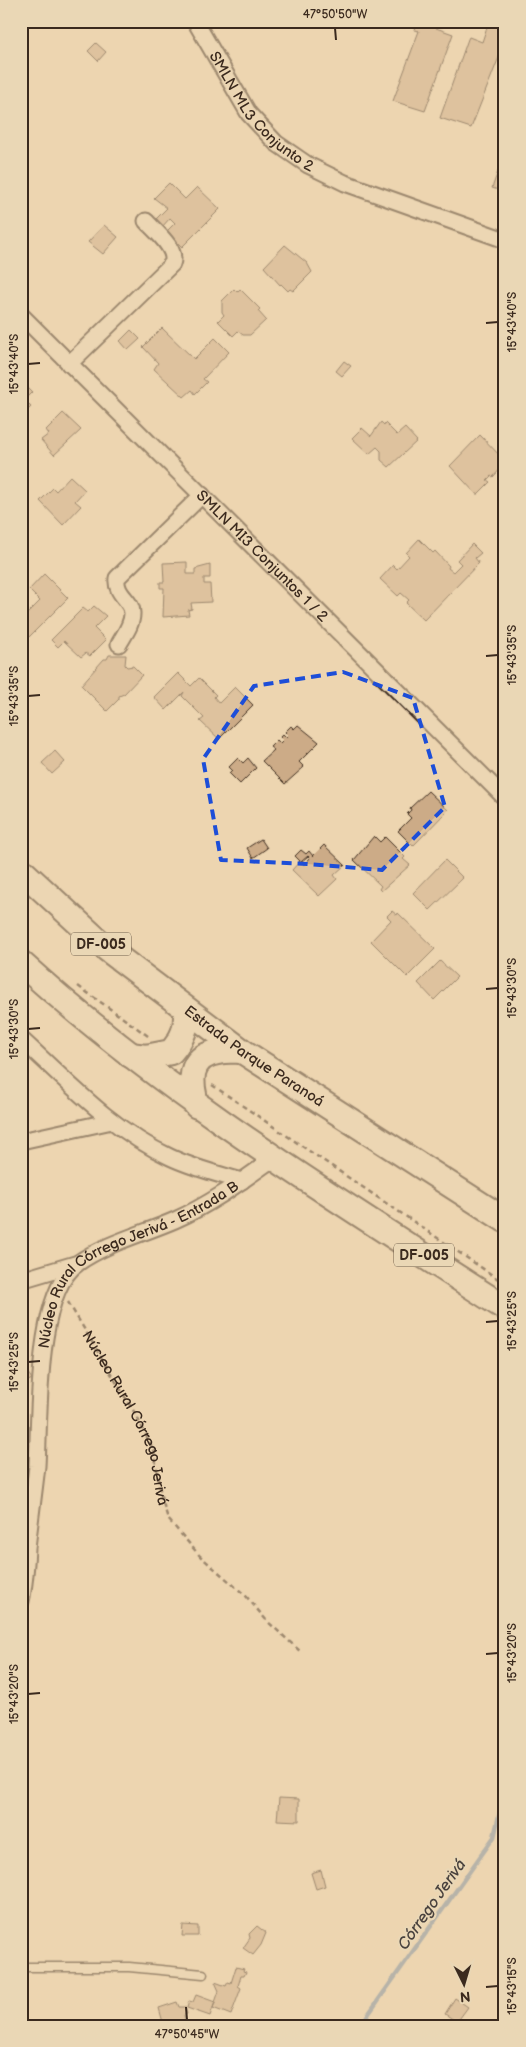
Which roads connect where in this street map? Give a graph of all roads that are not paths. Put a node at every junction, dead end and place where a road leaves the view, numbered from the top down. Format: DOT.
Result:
graph roads {
  1 [pos="195,21"];
  2 [pos="146,221"];
  3 [pos="505,240"];
  4 [pos="21,315"];
  5 [pos="70,364"];
  6 [pos="202,495"];
  7 [pos="119,644"];
  8 [pos="505,798"];
  9 [pos="21,870"];
  10 [pos="21,962"];
  11 [pos="186,1010"];
  12 [pos="21,1039"];
  13 [pos="242,1052"];
  14 [pos="130,1055"];
  15 [pos="197,1106"];
  16 [pos="112,1121"];
  17 [pos="21,1141"];
  18 [pos="274,1158"];
  19 [pos="242,1181"];
  20 [pos="505,1220"];
  21 [pos="77,1263"];
  22 [pos="21,1280"];
  23 [pos="505,1308"];
  24 [pos="21,1601"];
  25 [pos="21,1967"];
  26 [pos="203,1974"];
  1 -- 3 [label="street, SMLN ML3 Conjunto 2"];
  2 -- 5 [label="street"];
  4 -- 5 [label="street, SMLN MI3 Conjuntos 1 / 2"];
  5 -- 6 [label="street, SMLN MI3 Conjuntos 1 / 2"];
  6 -- 7 [label="street"];
  6 -- 8 [label="street, SMLN MI3 Conjuntos 1 / 2"];
  9 -- 11 [label="main road, Estrada Parque Paranoá / DF-005"];
  10 -- 14 [label="main road, DF-005"];
  11 -- 13 [label="main road, Estrada Parque Paranoá / DF-005"];
  11 -- 14 [label="main road"];
  12 -- 16 [label="street"];
  13 -- 15 [label="main road"];
  13 -- 20 [label="main road, Estrada Parque Paranoá / DF-005"];
  14 -- 15 [label="main road, DF-005"];
  15 -- 18 [label="main road, DF-005"];
  16 -- 17 [label="street"];
  16 -- 19 [label="street"];
  18 -- 19 [label="street, Núcleo Rural Córrego Jerivá - Entrada B"];
  18 -- 23 [label="main road, DF-005"];
  19 -- 21 [label="street, Núcleo Rural Córrego Jerivá - Entrada B"];
  21 -- 22 [label="street"];
  21 -- 24 [label="street, Núcleo Rural Córrego Jerivá - Entrada B"];
  25 -- 26 [label="lane"];
}
